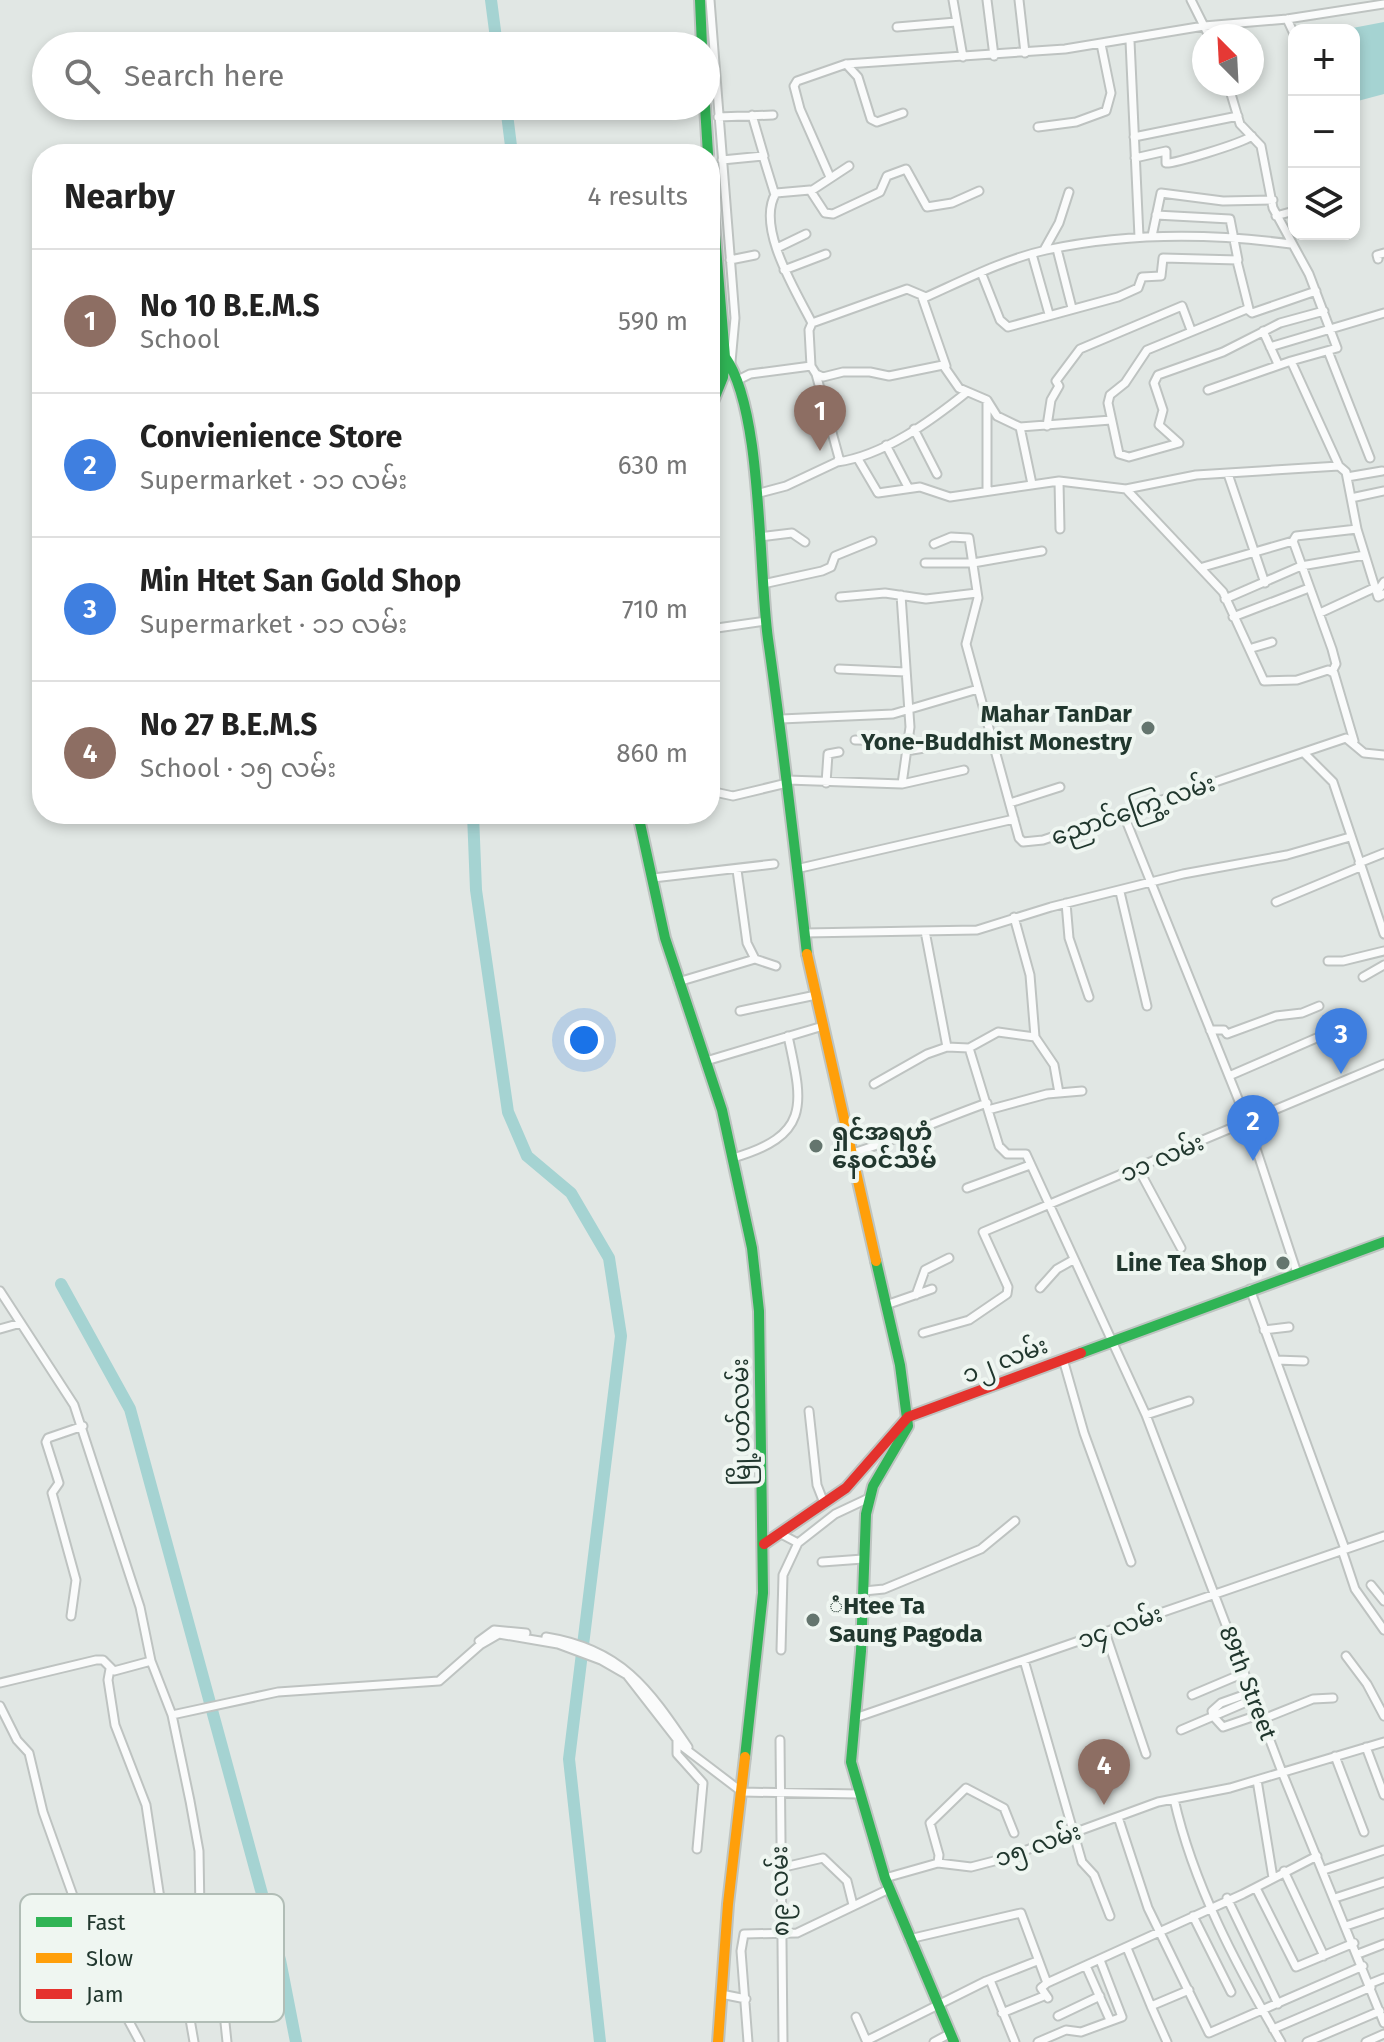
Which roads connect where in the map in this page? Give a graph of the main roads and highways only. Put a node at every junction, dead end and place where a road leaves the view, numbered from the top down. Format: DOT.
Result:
graph roads {
  1 [pos="700,0"];
  2 [pos="701,32"];
  3 [pos="706,120"];
  4 [pos="707,144"];
  5 [pos="720,277"];
  6 [pos="728,360"];
  7 [pos="720,384"];
  8 [pos="640,824"];
  9 [pos="1384,1242"];
  10 [pos="908,1417"];
  11 [pos="764,1544"];
  12 [pos="952,2038"];
  13 [pos="718,2042"];
  1 -- 2 [label="main road"];
  3 -- 4 [label="main road"];
  5 -- 6 [label="main road"];
  6 -- 7 [label="main road"];
  6 -- 10 [label="main road"];
  8 -- 11 [label="main road, မြို့ပတ်လမ်း"];
  9 -- 10 [label="main road, ၁၂ လမ်း"];
  10 -- 11 [label="main road, ၁၂ လမ်း"];
  10 -- 12 [label="main road"];
  11 -- 13 [label="main road, မြို့ပတ်လမ်း"];
}
